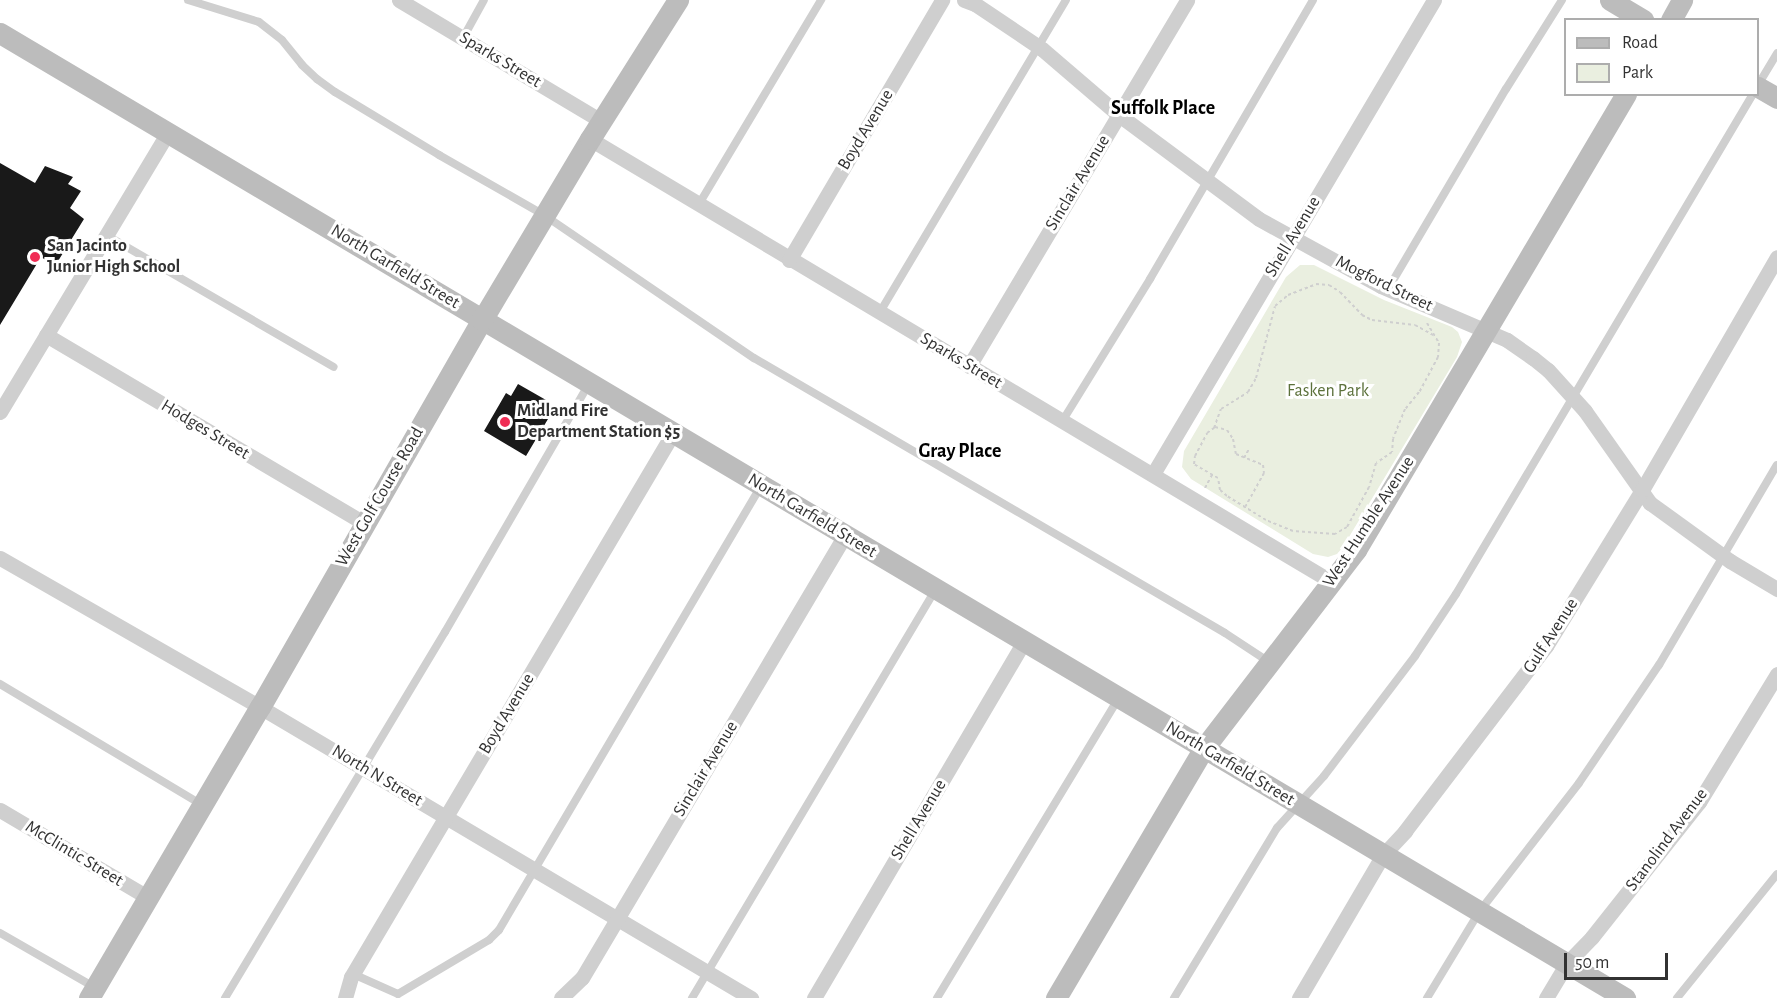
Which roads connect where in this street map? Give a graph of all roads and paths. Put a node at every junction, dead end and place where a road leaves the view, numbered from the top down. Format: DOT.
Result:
graph roads {
  1 [pos="188,0"];
  2 [pos="399,0"];
  3 [pos="484,0"];
  4 [pos="678,0"];
  5 [pos="821,0"];
  6 [pos="942,0"];
  7 [pos="964,0"];
  8 [pos="1066,0"];
  9 [pos="1186,0"];
  10 [pos="1313,0"];
  11 [pos="1434,0"];
  12 [pos="1562,0"];
  13 [pos="1610,0"];
  14 [pos="1682,0"];
  15 [pos="1640,18"];
  16 [pos="1672,18"];
  17 [pos="0,33"];
  18 [pos="463,38"];
  19 [pos="1039,47"];
  20 [pos="1777,53"];
  21 [pos="1759,85"];
  22 [pos="1759,88"];
  23 [pos="1625,96"];
  24 [pos="1752,96"];
  25 [pos="1777,98"];
  26 [pos="1119,115"];
  27 [pos="601,121"];
  28 [pos="168,132"];
  29 [pos="590,139"];
  30 [pos="1206,181"];
  31 [pos="699,204"];
  32 [pos="544,215"];
  33 [pos="106,236"];
  34 [pos="1293,239"];
  35 [pos="1777,257"];
  36 [pos="789,260"];
  37 [pos="1388,289"];
  38 [pos="880,312"];
  39 [pos="482,320"];
  40 [pos="1486,330"];
  41 [pos="45,335"];
  42 [pos="969,366"];
  43 [pos="334,367"];
  44 [pos="589,383"];
  45 [pos="1572,395"];
  46 [pos="0,412"];
  47 [pos="1063,420"];
  48 [pos="1214,428"];
  49 [pos="673,433"];
  50 [pos="1249,450"];
  51 [pos="1244,458"];
  52 [pos="1777,465"];
  53 [pos="1153,474"];
  54 [pos="1213,474"];
  55 [pos="762,486"];
  56 [pos="1642,490"];
  57 [pos="1198,501"];
  58 [pos="1246,506"];
  59 [pos="365,524"];
  60 [pos="844,535"];
  61 [pos="1723,556"];
  62 [pos="0,558"];
  63 [pos="1332,582"];
  64 [pos="936,589"];
  65 [pos="1777,590"];
  66 [pos="1024,641"];
  67 [pos="1270,663"];
  68 [pos="1777,674"];
  69 [pos="0,684"];
  70 [pos="1119,697"];
  71 [pos="260,708"];
  72 [pos="1204,748"];
  73 [pos="362,768"];
  74 [pos="1299,804"];
  75 [pos="203,806"];
  76 [pos="0,810"];
  77 [pos="446,817"];
  78 [pos="1383,855"];
  79 [pos="534,869"];
  80 [pos="1777,874"];
  81 [pos="149,898"];
  82 [pos="1479,912"];
  83 [pos="617,918"];
  84 [pos="0,933"];
  85 [pos="1567,963"];
  86 [pos="707,972"];
  87 [pos="353,974"];
  88 [pos="92,993"];
  89 [pos="225,998"];
  90 [pos="345,998"];
  91 [pos="561,998"];
  92 [pos="692,998"];
  93 [pos="751,998"];
  94 [pos="814,998"];
  95 [pos="937,998"];
  96 [pos="1056,998"];
  97 [pos="1174,998"];
  98 [pos="1299,998"];
  99 [pos="1427,998"];
  100 [pos="1546,998"];
  101 [pos="1625,998"];
  102 [pos="1677,998"];
  1 -- 32 [label="lane"];
  2 -- 18 [label="street, Sparks Street"];
  3 -- 18 [label="lane"];
  4 -- 27 [label="main road, West Golf Course Road"];
  5 -- 31 [label="lane"];
  6 -- 36 [label="street, Boyd Avenue"];
  7 -- 19 [label="street, Mogford Street"];
  8 -- 19 [label="lane"];
  9 -- 26 [label="street, Sinclair Avenue"];
  10 -- 30 [label="lane"];
  11 -- 34 [label="street, Shell Avenue"];
  12 -- 37 [label="lane"];
  13 -- 15 [label="main road"];
  14 -- 16 [label="main road"];
  17 -- 28 [label="main road, North Garfield Street"];
  18 -- 27 [label="street, Sparks Street"];
  19 -- 26 [label="street, Mogford Street"];
  19 -- 38 [label="lane"];
  20 -- 21 [label="lane"];
  22 -- 25 [label="main road"];
  23 -- 40 [label="main road, West Humble Avenue"];
  24 -- 45 [label="lane"];
  26 -- 30 [label="street, Mogford Street"];
  26 -- 42 [label="street, Sinclair Avenue"];
  27 -- 29 [label="main road, West Golf Course Road"];
  28 -- 33 [label="street"];
  28 -- 39 [label="main road, North Garfield Street"];
  29 -- 31 [label="street, Sparks Street"];
  29 -- 32 [label="main road, West Golf Course Road"];
  30 -- 34 [label="street, Mogford Street"];
  30 -- 47 [label="lane"];
  31 -- 36 [label="street, Sparks Street"];
  32 -- 39 [label="main road, West Golf Course Road"];
  32 -- 67 [label="lane"];
  33 -- 41 [label="street"];
  33 -- 43 [label="lane"];
  34 -- 37 [label="street, Mogford Street"];
  34 -- 53 [label="street, Shell Avenue"];
  35 -- 56 [label="street, Gulf Avenue"];
  36 -- 38 [label="street, Sparks Street"];
  37 -- 40 [label="street, Mogford Street"];
  38 -- 42 [label="street, Sparks Street"];
  39 -- 44 [label="main road, North Garfield Street"];
  39 -- 59 [label="main road, West Golf Course Road"];
  40 -- 45 [label="street, Mogford Street"];
  40 -- 63 [label="main road, West Humble Avenue"];
  41 -- 46 [label="street"];
  41 -- 59 [label="street, Hodges Street"];
  42 -- 47 [label="street, Sparks Street"];
  44 -- 49 [label="main road, North Garfield Street"];
  44 -- 73 [label="lane"];
  45 -- 56 [label="street, Mogford Street"];
  45 -- 74 [label="lane"];
  47 -- 53 [label="street, Sparks Street"];
  48 -- 51 [label="path"];
  48 -- 54 [label="path"];
  48 -- 58 [label="path"];
  49 -- 55 [label="main road, North Garfield Street"];
  49 -- 77 [label="street, Boyd Avenue"];
  50 -- 51 [label="path"];
  51 -- 58 [label="path"];
  52 -- 61 [label="lane"];
  53 -- 57 [label="street, Sparks Street"];
  54 -- 57 [label="path"];
  54 -- 58 [label="path"];
  55 -- 60 [label="main road, North Garfield Street"];
  55 -- 79 [label="lane"];
  56 -- 61 [label="street, Mogford Street"];
  56 -- 78 [label="street, Gulf Avenue"];
  57 -- 63 [label="street, Sparks Street"];
  59 -- 71 [label="main road, West Golf Course Road"];
  60 -- 64 [label="main road, North Garfield Street"];
  60 -- 83 [label="street, Sinclair Avenue"];
  61 -- 65 [label="street, Mogford Street"];
  61 -- 82 [label="lane"];
  62 -- 71 [label="street, North N Street"];
  63 -- 67 [label="main road, West Humble Avenue"];
  64 -- 66 [label="main road, North Garfield Street"];
  64 -- 86 [label="lane"];
  66 -- 70 [label="main road, North Garfield Street"];
  66 -- 94 [label="street, Shell Avenue"];
  67 -- 72 [label="main road, West Humble Avenue"];
  68 -- 85 [label="street, Stanolind Avenue"];
  69 -- 75 [label="lane"];
  70 -- 72 [label="main road, North Garfield Street"];
  70 -- 95 [label="lane"];
  71 -- 73 [label="street, North N Street"];
  71 -- 75 [label="main road, West Golf Course Road"];
  72 -- 74 [label="main road, North Garfield Street"];
  72 -- 96 [label="main road, West Humble Avenue"];
  73 -- 77 [label="street, North N Street"];
  73 -- 89 [label="lane"];
  74 -- 78 [label="main road, North Garfield Street"];
  74 -- 97 [label="lane"];
  75 -- 81 [label="main road, West Golf Course Road"];
  76 -- 81 [label="street, McClintic Street"];
  77 -- 79 [label="street, North N Street"];
  77 -- 87 [label="street, Boyd Avenue"];
  78 -- 82 [label="main road, North Garfield Street"];
  78 -- 98 [label="street, Gulf Avenue"];
  79 -- 83 [label="street, North N Street"];
  79 -- 87 [label="lane"];
  80 -- 102 [label="lane"];
  81 -- 88 [label="main road, West Golf Course Road"];
  82 -- 85 [label="main road, North Garfield Street"];
  82 -- 99 [label="lane"];
  83 -- 86 [label="street, North N Street"];
  83 -- 91 [label="street, Sinclair Avenue"];
  84 -- 88 [label="lane"];
  85 -- 100 [label="street, Stanolind Avenue"];
  85 -- 101 [label="main road, North Garfield Street"];
  86 -- 92 [label="lane"];
  86 -- 93 [label="street, North N Street"];
  87 -- 90 [label="street, Boyd Avenue"];
}
